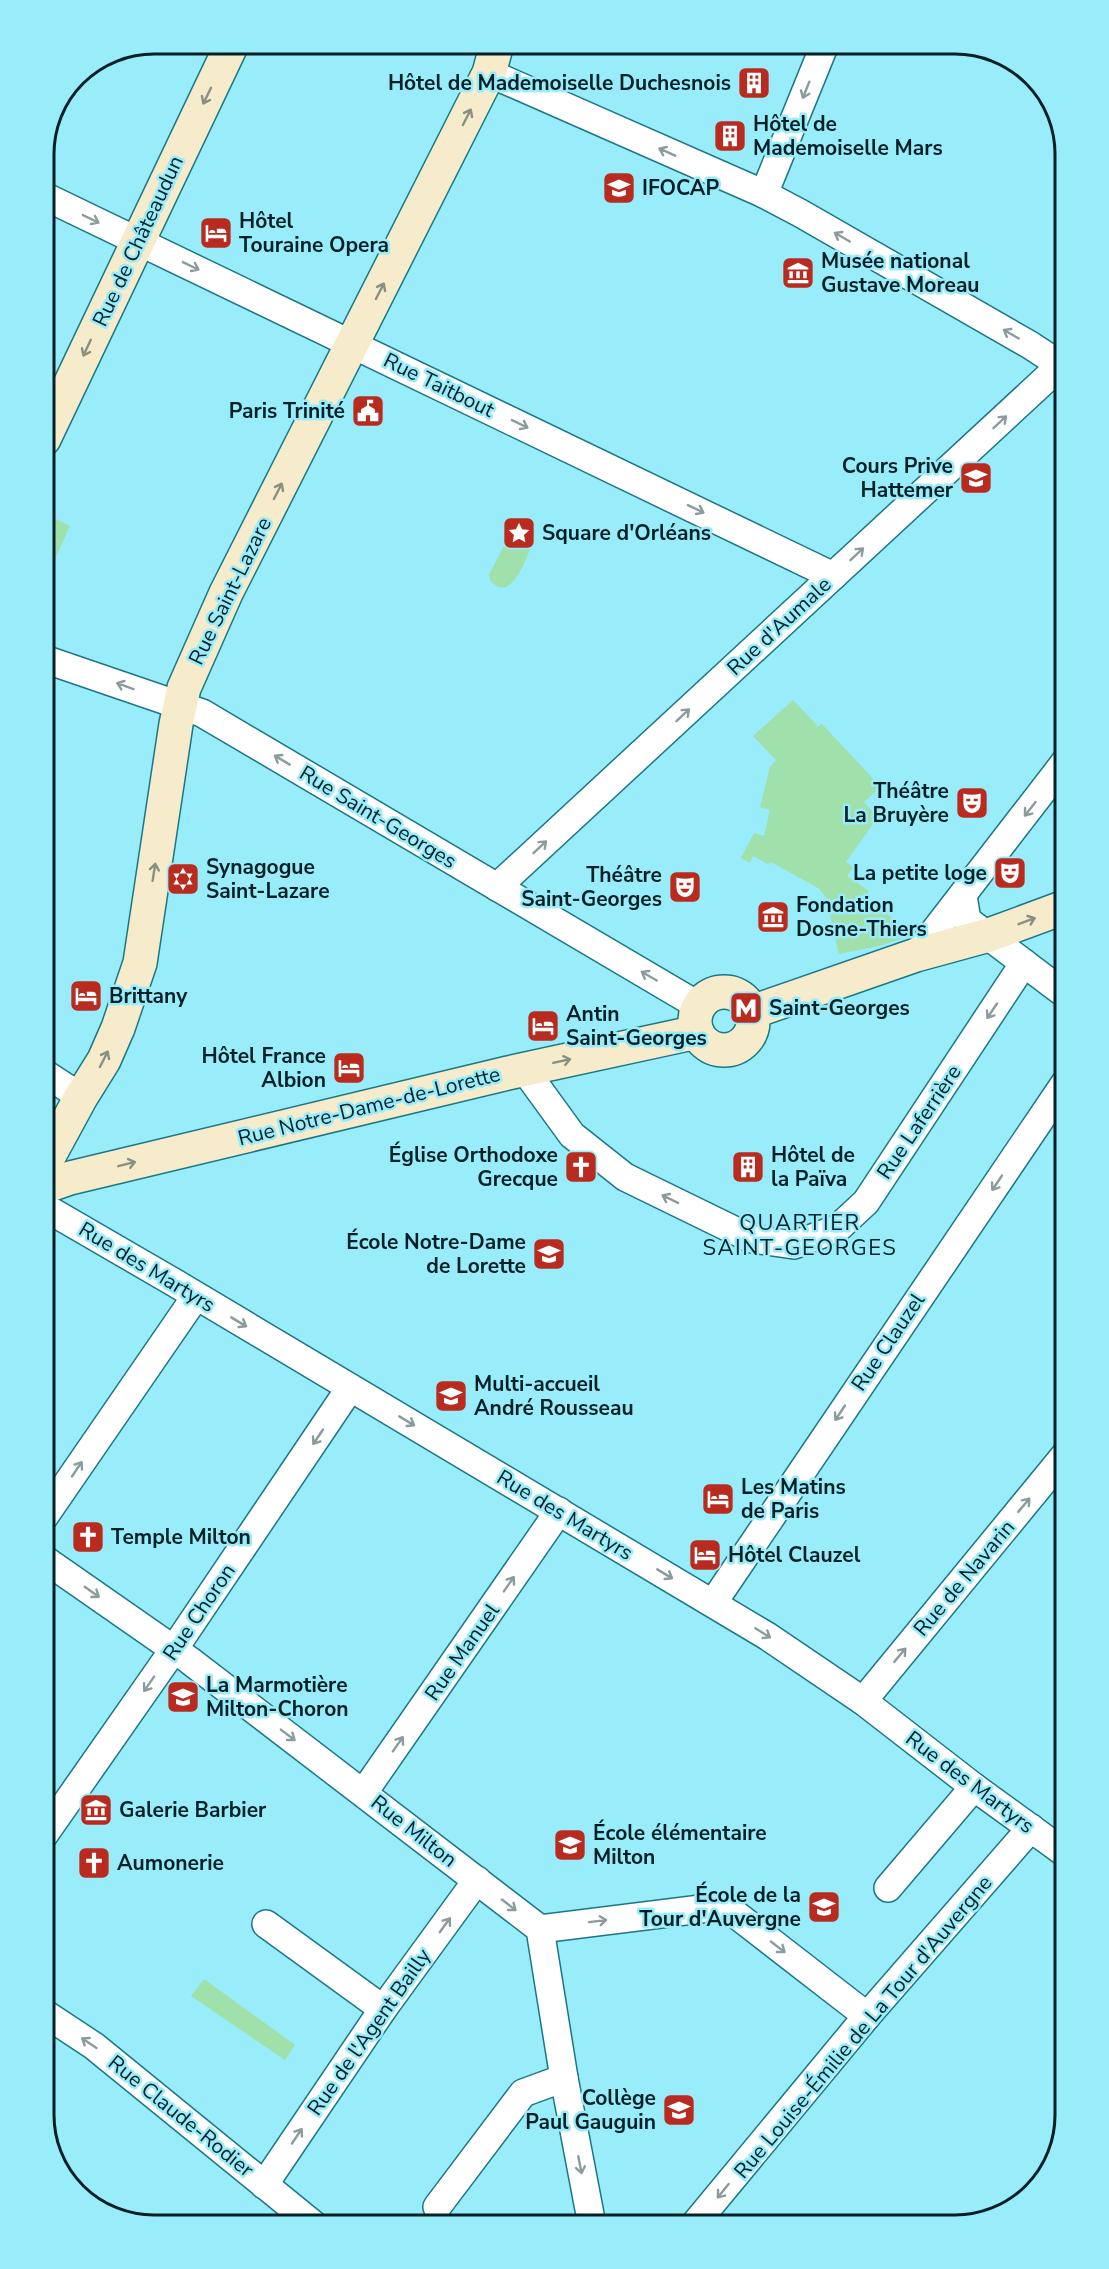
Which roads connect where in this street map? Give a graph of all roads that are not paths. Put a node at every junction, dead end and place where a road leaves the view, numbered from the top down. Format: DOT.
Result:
graph roads {
  1 [pos="227,54"];
  2 [pos="821,54"];
  3 [pos="493,58"];
  4 [pos="764,194"];
  5 [pos="54,201"];
  6 [pos="138,242"];
  7 [pos="354,344"];
  8 [pos="1055,361"];
  9 [pos="1055,373"];
  10 [pos="54,418"];
  11 [pos="833,576"];
  12 [pos="54,662"];
  13 [pos="180,705"];
  14 [pos="1055,775"];
  15 [pos="497,887"];
  16 [pos="963,896"];
  17 [pos="1055,911"];
  18 [pos="989,936"];
  19 [pos="916,955"];
  20 [pos="1024,963"];
  21 [pos="1055,986"];
  22 [pos="752,1012"];
  23 [pos="698,1019"];
  24 [pos="524,1069"];
  25 [pos="54,1079"];
  26 [pos="81,1097"];
  27 [pos="1055,1098"];
  28 [pos="54,1147"];
  29 [pos="54,1184"];
  30 [pos="54,1213"];
  31 [pos="196,1296"];
  32 [pos="350,1388"];
  33 [pos="1055,1467"];
  34 [pos="54,1502"];
  35 [pos="559,1511"];
  36 [pos="54,1566"];
  37 [pos="713,1603"];
  38 [pos="174,1649"];
  39 [pos="862,1701"];
  40 [pos="974,1787"];
  41 [pos="364,1792"];
  42 [pos="54,1821"];
  43 [pos="1031,1828"];
  44 [pos="1055,1846"];
  45 [pos="477,1880"];
  46 [pos="888,1888"];
  47 [pos="266,1924"];
  48 [pos="540,1929"];
  49 [pos="383,2009"];
  50 [pos="867,2016"];
  51 [pos="54,2020"];
  52 [pos="564,2078"];
  53 [pos="264,2185"];
  54 [pos="437,2207"];
  55 [pos="302,2215"];
  56 [pos="590,2215"];
  57 [pos="702,2215"];
  1 -- 6 [label="street, Rue de Châteaudun, one-way"];
  2 -- 4 [label="street, one-way"];
  4 -- 3 [label="street, one-way"];
  7 -- 3 [label="street, Rue Saint-Lazare, one-way"];
  8 -- 4 [label="street, one-way"];
  5 -- 6 [label="street, Rue Taitbout, one-way"];
  6 -- 7 [label="street, Rue Taitbout, one-way"];
  6 -- 10 [label="street, Rue de Châteaudun, one-way"];
  7 -- 11 [label="street, Rue Taitbout, one-way"];
  13 -- 7 [label="street, Rue Saint-Lazare, one-way"];
  11 -- 9 [label="street, Rue d'Aumale, one-way"];
  15 -- 11 [label="street, Rue d'Aumale, one-way"];
  13 -- 12 [label="street, Rue Saint-Georges, one-way"];
  15 -- 13 [label="street, Rue Saint-Georges, one-way"];
  26 -- 13 [label="street, Rue Saint-Lazare, one-way"];
  14 -- 16 [label="street, one-way"];
  23 -- 15 [label="street, Rue Saint-Georges, one-way"];
  16 -- 18 [label="street"];
  16 -- 19 [label="street"];
  18 -- 17 [label="street, one-way"];
  18 -- 19 [label="street"];
  18 -- 20 [label="street"];
  19 -- 22 [label="street"];
  20 -- 21 [label="street"];
  20 -- 24 [label="street, Rue Laferrière, one-way"];
  22 -- 23 [label="street"];
  22 -- 23 [label="street"];
  24 -- 23 [label="street, Rue Notre-Dame-de-Lorette, one-way"];
  29 -- 24 [label="street, Rue Notre-Dame-de-Lorette, one-way"];
  25 -- 26 [label="street"];
  26 -- 28 [label="street, Rue Saint-Lazare"];
  27 -- 37 [label="street, Rue Clauzel, one-way"];
  30 -- 31 [label="street, Rue des Martyrs"];
  31 -- 32 [label="street, Rue des Martyrs, one-way"];
  34 -- 31 [label="street, one-way"];
  32 -- 35 [label="street, Rue des Martyrs, one-way"];
  32 -- 38 [label="street, Rue Choron, one-way"];
  39 -- 33 [label="street, Rue de Navarin, one-way"];
  35 -- 37 [label="street, Rue des Martyrs, one-way"];
  41 -- 35 [label="street, Rue Manuel, one-way"];
  36 -- 38 [label="street, Rue Milton, one-way"];
  37 -- 39 [label="street, Rue des Martyrs, one-way"];
  38 -- 41 [label="street, Rue Milton, one-way"];
  38 -- 42 [label="street, Rue Choron, one-way"];
  39 -- 40 [label="street, Rue des Martyrs"];
  40 -- 43 [label="street, Rue des Martyrs"];
  40 -- 46 [label="street"];
  41 -- 45 [label="street, Rue Milton"];
  43 -- 44 [label="street, Rue des Martyrs"];
  43 -- 50 [label="street, Rue Louise-Émilie de La Tour d'Auvergne"];
  45 -- 48 [label="street, Rue Milton, one-way"];
  49 -- 45 [label="street, Rue de l'Agent Bailly, one-way"];
  47 -- 49 [label="street"];
  48 -- 50 [label="street, one-way"];
  48 -- 52 [label="street"];
  53 -- 49 [label="street, Rue de l'Agent Bailly, one-way"];
  50 -- 57 [label="street, Rue Louise-Émilie de La Tour d'Auvergne, one-way"];
  53 -- 51 [label="street, Rue Claude-Rodier, one-way"];
  52 -- 54 [label="street"];
  52 -- 56 [label="street, one-way"];
  53 -- 55 [label="street, Rue Claude-Rodier"];
}
